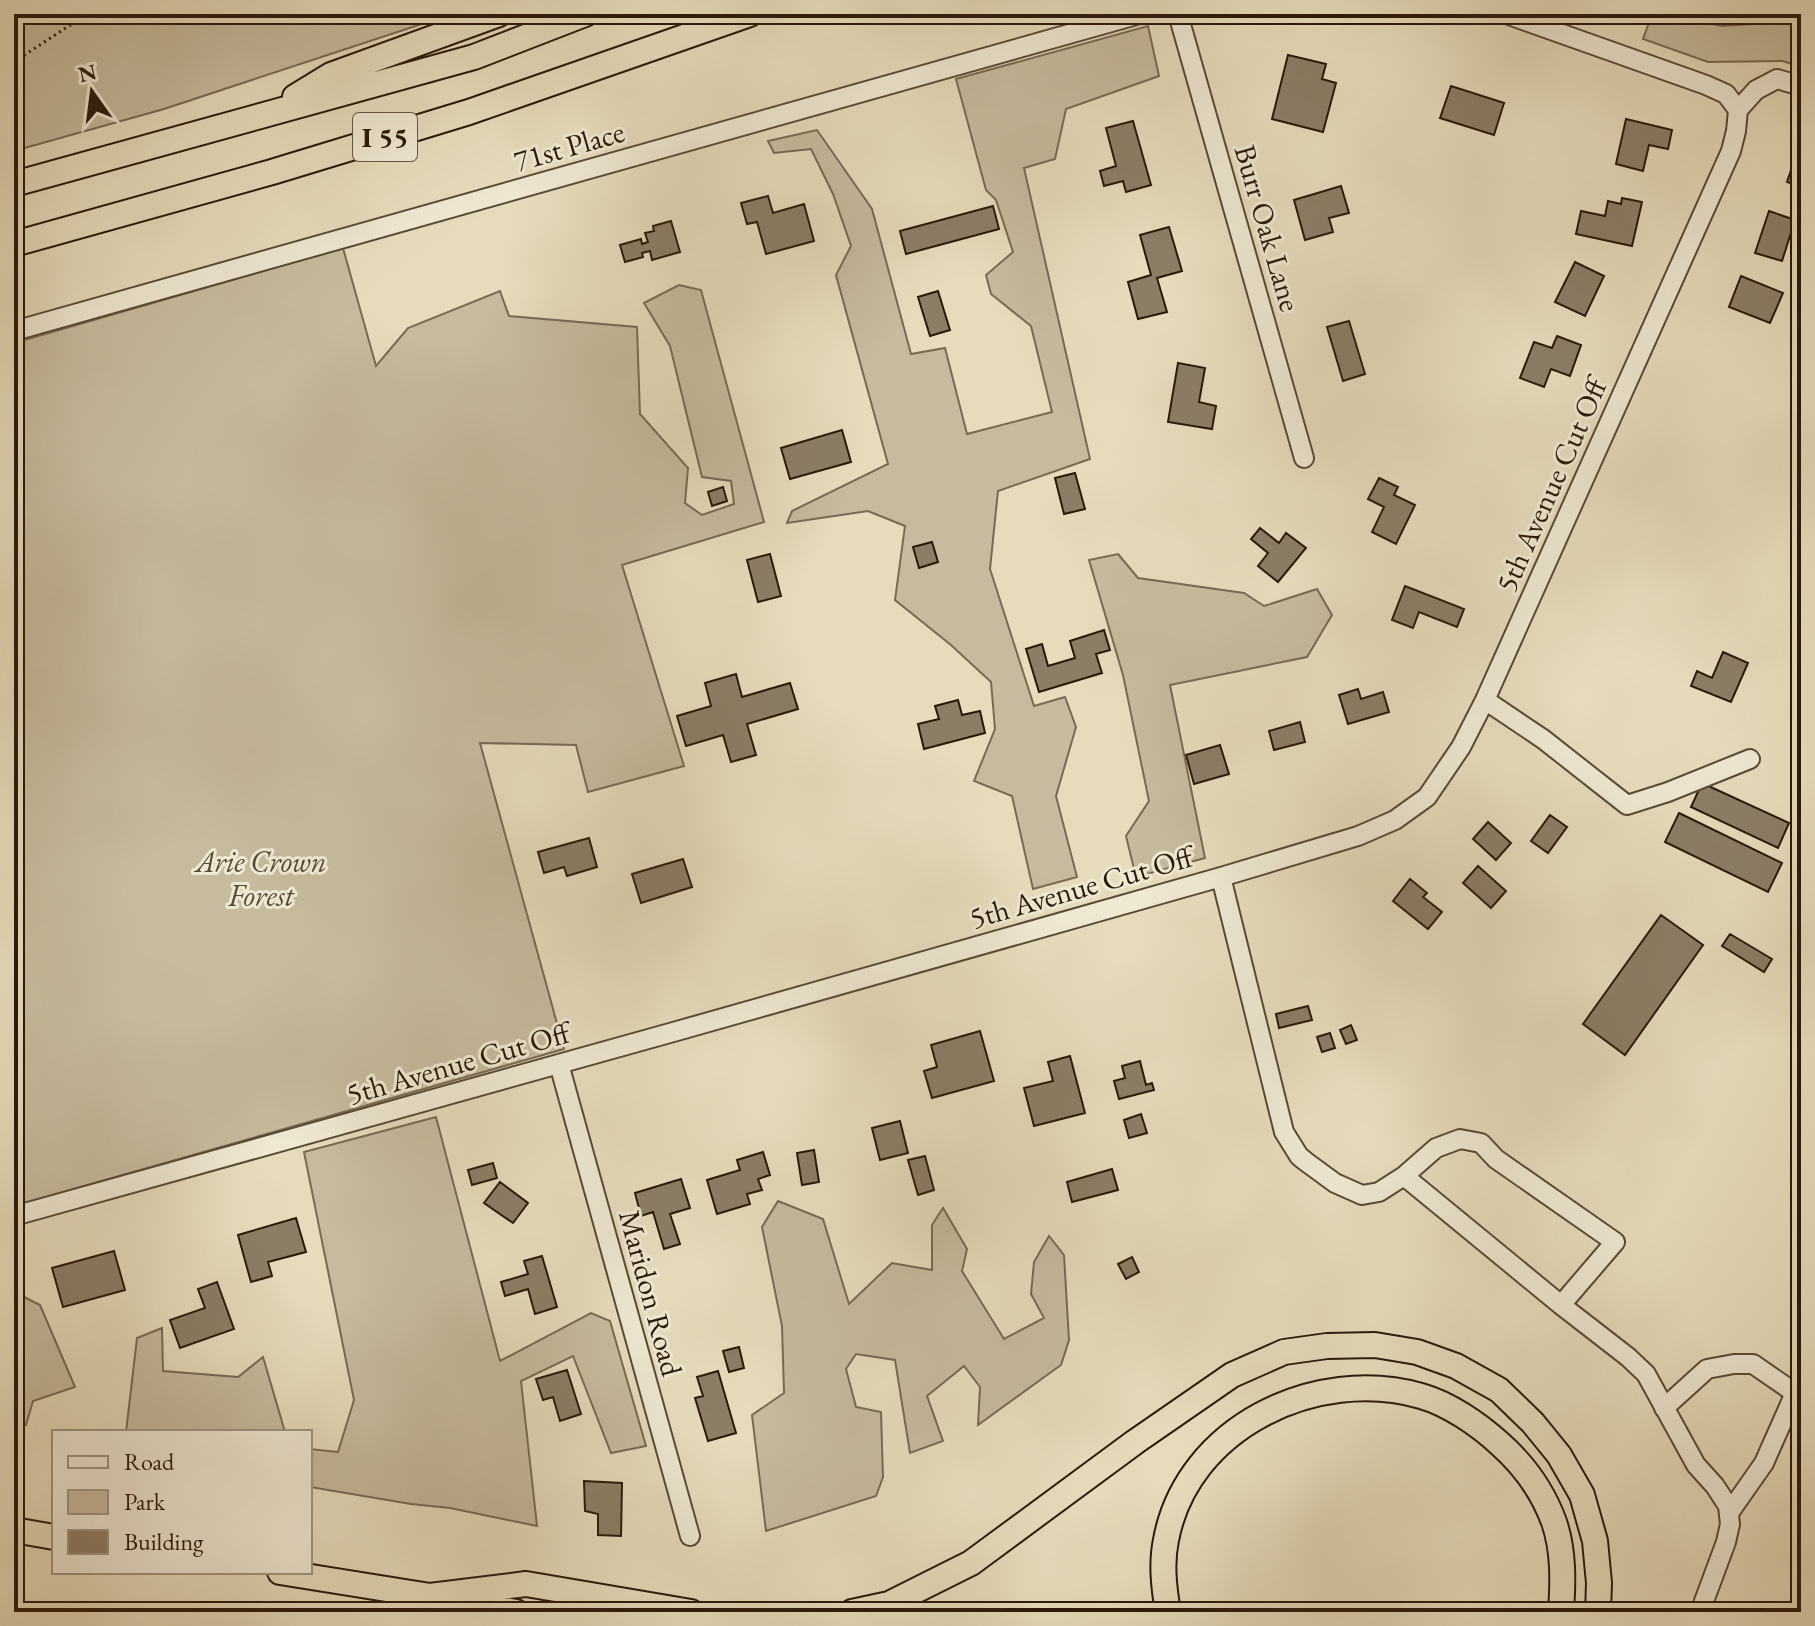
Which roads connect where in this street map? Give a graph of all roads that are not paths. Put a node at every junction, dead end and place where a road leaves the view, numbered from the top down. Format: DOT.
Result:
graph roads {
  1 [pos="499,14"];
  2 [pos="585,14"];
  3 [pos="750,14"];
  4 [pos="1140,14"];
  5 [pos="1178,14"];
  6 [pos="1506,14"];
  7 [pos="1801,86"];
  8 [pos="1738,110"];
  9 [pos="267,113"];
  10 [pos="14,184"];
  11 [pos="14,244"];
  12 [pos="14,331"];
  13 [pos="1304,458"];
  14 [pos="1485,700"];
  15 [pos="1750,759"];
  16 [pos="1221,877"];
  17 [pos="559,1064"];
  18 [pos="1404,1176"];
  19 [pos="14,1216"];
  20 [pos="1561,1305"];
  21 [pos="1664,1408"];
  22 [pos="1729,1513"];
  23 [pos="14,1530"];
  24 [pos="690,1536"];
  25 [pos="52,1537"];
  26 [pos="292,1574"];
  27 [pos="430,1596"];
  28 [pos="516,1612"];
  29 [pos="691,1612"];
  30 [pos="852,1612"];
  31 [pos="1168,1612"];
  32 [pos="1561,1612"];
  33 [pos="1598,1612"];
  34 [pos="1700,1612"];
  1 -- 9 [label="highway"];
  2 -- 9 [label="highway, I 55"];
  3 -- 11 [label="highway, I 55"];
  4 -- 12 [label="street, 71st Place"];
  5 -- 13 [label="street, Burr Oak Lane"];
  6 -- 8 [label="street"];
  7 -- 8 [label="street"];
  8 -- 14 [label="street, 5th Avenue Cut Off"];
  9 -- 10 [label="highway, I 55"];
  14 -- 15 [label="street"];
  14 -- 16 [label="street, 5th Avenue Cut Off"];
  16 -- 17 [label="street, 5th Avenue Cut Off"];
  16 -- 18 [label="street"];
  17 -- 19 [label="street, 5th Avenue Cut Off"];
  17 -- 24 [label="street, Maridon Road"];
  18 -- 20 [label="street"];
  18 -- 20 [label="street"];
  20 -- 21 [label="street"];
  21 -- 22 [label="street"];
  21 -- 22 [label="street"];
  22 -- 34 [label="street"];
  23 -- 25 [label="highway"];
  26 -- 27 [label="highway"];
  27 -- 28 [label="highway"];
  27 -- 29 [label="highway"];
  30 -- 33 [label="highway"];
  31 -- 32 [label="highway"];
}
